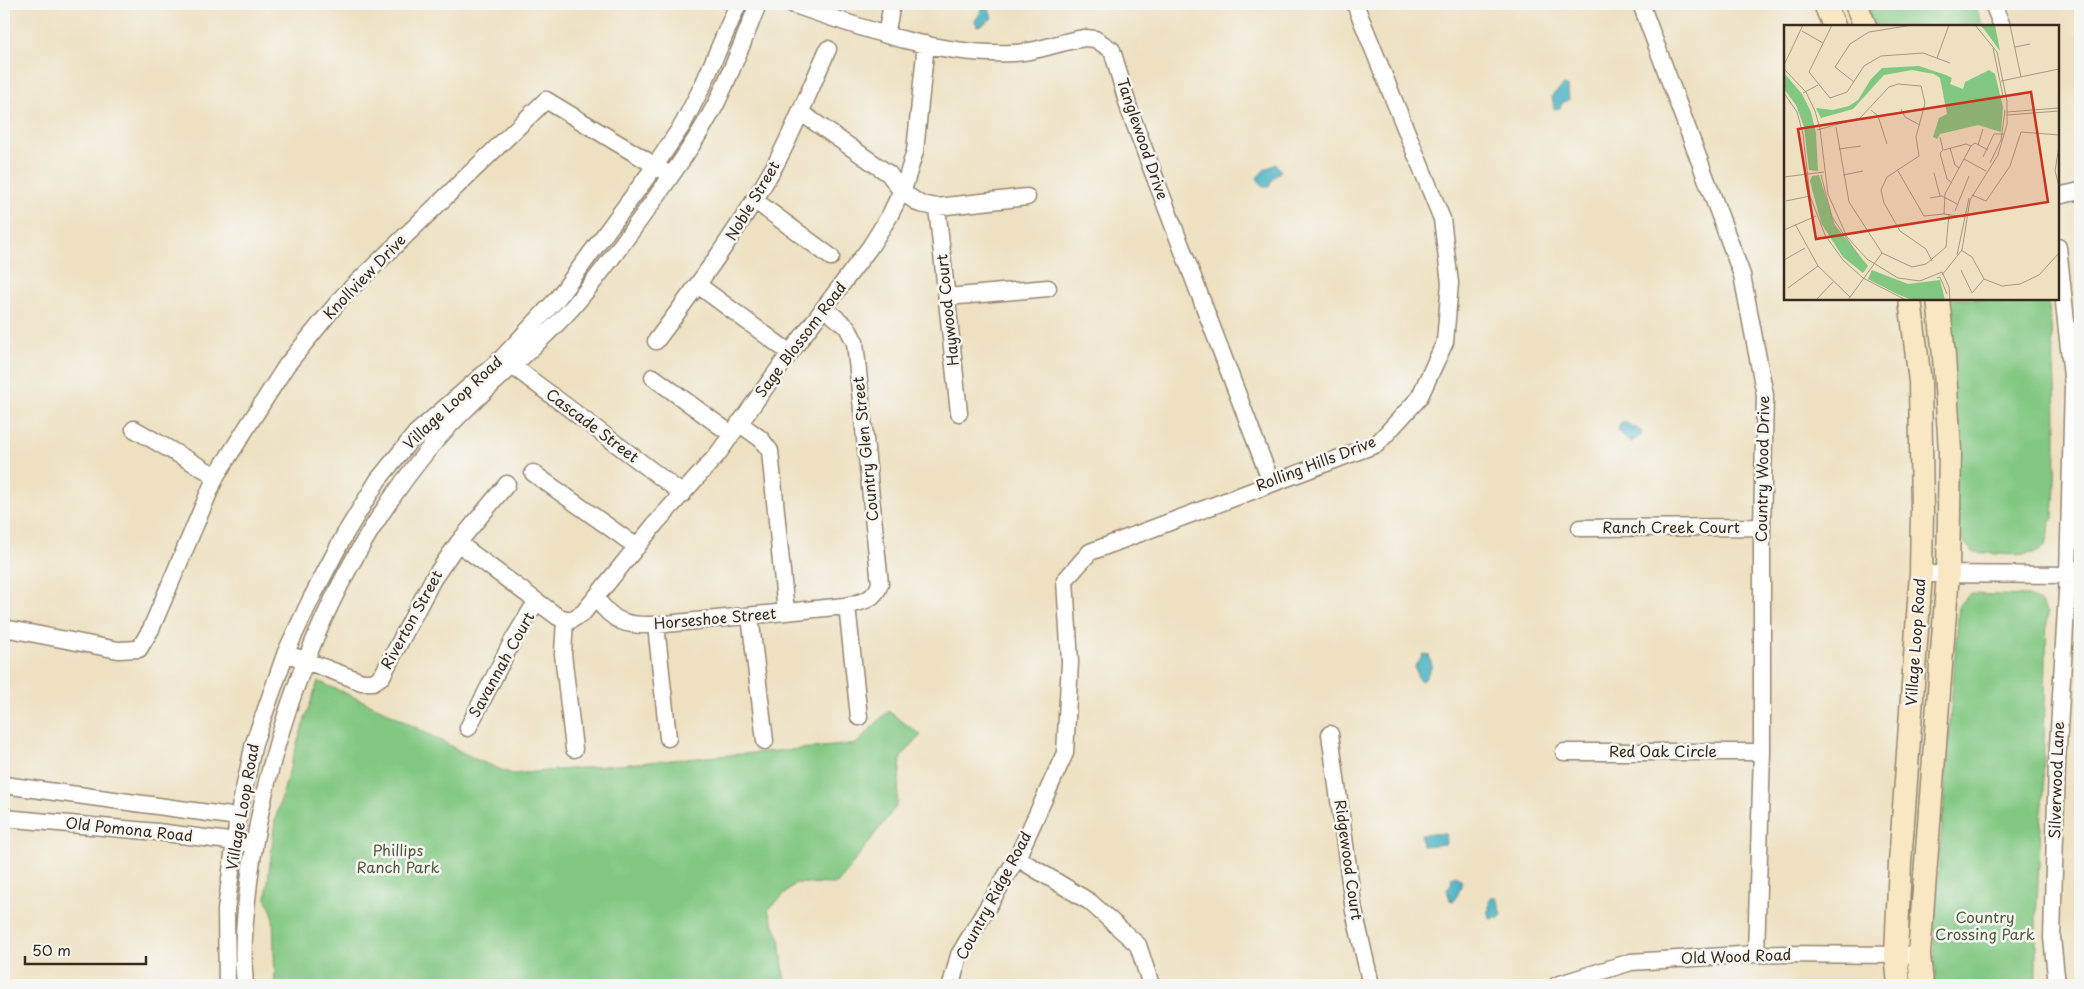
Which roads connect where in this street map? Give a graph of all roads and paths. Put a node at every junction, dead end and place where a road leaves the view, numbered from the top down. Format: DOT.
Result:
graph roads {
  1 [pos="738,4"];
  2 [pos="758,4"];
  3 [pos="792,4"];
  4 [pos="892,4"];
  5 [pos="1355,4"];
  6 [pos="1641,4"];
  7 [pos="1824,4"];
  8 [pos="1856,4"];
  9 [pos="1993,4"];
  10 [pos="1834,25"];
  11 [pos="1865,25"];
  12 [pos="2002,25"];
  13 [pos="886,35"];
  14 [pos="926,44"];
  15 [pos="828,49"];
  16 [pos="800,112"];
  17 [pos="655,166"];
  18 [pos="671,176"];
  19 [pos="2080,191"];
  20 [pos="902,192"];
  21 [pos="2059,196"];
  22 [pos="1027,197"];
  23 [pos="754,200"];
  24 [pos="937,207"];
  25 [pos="2059,254"];
  26 [pos="831,257"];
  27 [pos="698,285"];
  28 [pos="1048,288"];
  29 [pos="947,297"];
  30 [pos="1910,300"];
  31 [pos="1938,300"];
  32 [pos="824,308"];
  33 [pos="656,341"];
  34 [pos="790,353"];
  35 [pos="508,362"];
  36 [pos="653,378"];
  37 [pos="2077,385"];
  38 [pos="959,413"];
  39 [pos="735,428"];
  40 [pos="134,429"];
  41 [pos="533,473"];
  42 [pos="216,476"];
  43 [pos="1272,482"];
  44 [pos="508,484"];
  45 [pos="683,494"];
  46 [pos="1580,528"];
  47 [pos="1762,528"];
  48 [pos="458,543"];
  49 [pos="637,547"];
  50 [pos="1090,552"];
  51 [pos="1948,573"];
  52 [pos="1921,574"];
  53 [pos="2074,575"];
  54 [pos="596,598"];
  55 [pos="871,599"];
  56 [pos="536,602"];
  57 [pos="845,606"];
  58 [pos="786,612"];
  59 [pos="750,616"];
  60 [pos="566,620"];
  61 [pos="656,626"];
  62 [pos="4,628"];
  63 [pos="286,652"];
  64 [pos="307,661"];
  65 [pos="858,718"];
  66 [pos="468,728"];
  67 [pos="1330,734"];
  68 [pos="668,738"];
  69 [pos="765,741"];
  70 [pos="574,749"];
  71 [pos="1564,752"];
  72 [pos="1762,752"];
  73 [pos="4,785"];
  74 [pos="238,817"];
  75 [pos="4,818"];
  76 [pos="235,842"];
  77 [pos="254,844"];
  78 [pos="1017,858"];
  79 [pos="1756,954"];
  80 [pos="1896,955"];
  81 [pos="1919,955"];
  82 [pos="228,985"];
  83 [pos="245,985"];
  84 [pos="951,985"];
  85 [pos="1151,985"];
  86 [pos="1372,985"];
  87 [pos="1557,985"];
  88 [pos="1899,985"];
  89 [pos="1922,985"];
  90 [pos="2057,985"];
  1 -- 17 [label="street, Village Loop Road"];
  2 -- 18 [label="street, Village Loop Road"];
  3 -- 13 [label="street, Tanglewood Drive"];
  4 -- 13 [label="street"];
  5 -- 43 [label="street, Rolling Hills Drive"];
  6 -- 47 [label="street, Country Wood Drive"];
  7 -- 10 [label="main road"];
  8 -- 11 [label="main road"];
  9 -- 12 [label="street"];
  13 -- 14 [label="street, Tanglewood Drive"];
  14 -- 20 [label="street, Sage Blossom Road"];
  14 -- 43 [label="street, Tanglewood Drive"];
  15 -- 16 [label="street, Noble Street"];
  16 -- 20 [label="street"];
  16 -- 23 [label="street, Noble Street"];
  17 -- 18 [label="street, Knollview Drive"];
  17 -- 35 [label="street, Village Loop Road"];
  17 -- 42 [label="street, Knollview Drive"];
  18 -- 35 [label="street, Village Loop Road"];
  19 -- 21 [label="street"];
  20 -- 24 [label="street"];
  20 -- 32 [label="street, Sage Blossom Road"];
  22 -- 24 [label="street"];
  23 -- 26 [label="street"];
  23 -- 27 [label="street, Noble Street"];
  24 -- 29 [label="street, Haywood Court"];
  25 -- 37 [label="street, Silverwood Lane"];
  27 -- 33 [label="street, Noble Street"];
  27 -- 34 [label="street"];
  28 -- 29 [label="street"];
  29 -- 38 [label="street, Haywood Court"];
  30 -- 52 [label="main road, Village Loop Road"];
  31 -- 51 [label="main road, Village Loop Road"];
  32 -- 34 [label="street, Sage Blossom Road"];
  32 -- 55 [label="street, Country Glen Street"];
  34 -- 39 [label="street, Sage Blossom Road"];
  35 -- 45 [label="street, Cascade Street"];
  35 -- 63 [label="street, Village Loop Road"];
  35 -- 64 [label="street, Village Loop Road"];
  36 -- 39 [label="street"];
  37 -- 53 [label="street, Silverwood Lane"];
  39 -- 45 [label="street, Sage Blossom Road"];
  39 -- 58 [label="street"];
  40 -- 42 [label="street"];
  41 -- 49 [label="street"];
  42 -- 62 [label="street, Knollview Drive"];
  43 -- 50 [label="street, Rolling Hills Drive"];
  44 -- 48 [label="street, Riverton Street"];
  45 -- 49 [label="street, Sage Blossom Road"];
  46 -- 47 [label="street, Ranch Creek Court"];
  47 -- 72 [label="street, Country Wood Drive"];
  48 -- 56 [label="street"];
  48 -- 64 [label="street, Riverton Street"];
  49 -- 54 [label="street, Sage Blossom Road"];
  50 -- 78 [label="street, Country Ridge Road"];
  51 -- 52 [label="street"];
  51 -- 53 [label="street"];
  51 -- 81 [label="main road, Village Loop Road"];
  52 -- 80 [label="main road, Village Loop Road"];
  53 -- 90 [label="street, Silverwood Lane"];
  54 -- 60 [label="street, Sage Blossom Road"];
  54 -- 61 [label="street, Horseshoe Street"];
  55 -- 57 [label="street, Horseshoe Street"];
  56 -- 60 [label="street"];
  56 -- 66 [label="street, Savannah Court"];
  57 -- 58 [label="street, Horseshoe Street"];
  57 -- 65 [label="street"];
  58 -- 59 [label="street, Horseshoe Street"];
  59 -- 61 [label="street, Horseshoe Street"];
  59 -- 69 [label="street"];
  60 -- 70 [label="street"];
  61 -- 68 [label="street"];
  63 -- 64 [label="street, Riverton Street"];
  63 -- 74 [label="street, Village Loop Road"];
  64 -- 77 [label="street, Village Loop Road"];
  67 -- 86 [label="street, Ridgewood Court"];
  71 -- 72 [label="street, Red Oak Circle"];
  72 -- 79 [label="street, Country Wood Drive"];
  73 -- 74 [label="street, Old Pomona Road"];
  74 -- 76 [label="street, Village Loop Road"];
  75 -- 76 [label="street, Old Pomona Road"];
  76 -- 77 [label="street, Old Pomona Road"];
  76 -- 82 [label="street, Village Loop Road"];
  77 -- 83 [label="street, Village Loop Road"];
  78 -- 84 [label="street, Country Ridge Road"];
  78 -- 85 [label="street"];
  79 -- 80 [label="street, Old Wood Road"];
  79 -- 87 [label="street, Old Wood Road"];
  80 -- 81 [label="street, Old Wood Road"];
  80 -- 88 [label="main road, Village Loop Road"];
  81 -- 89 [label="main road, Village Loop Road"];
}
